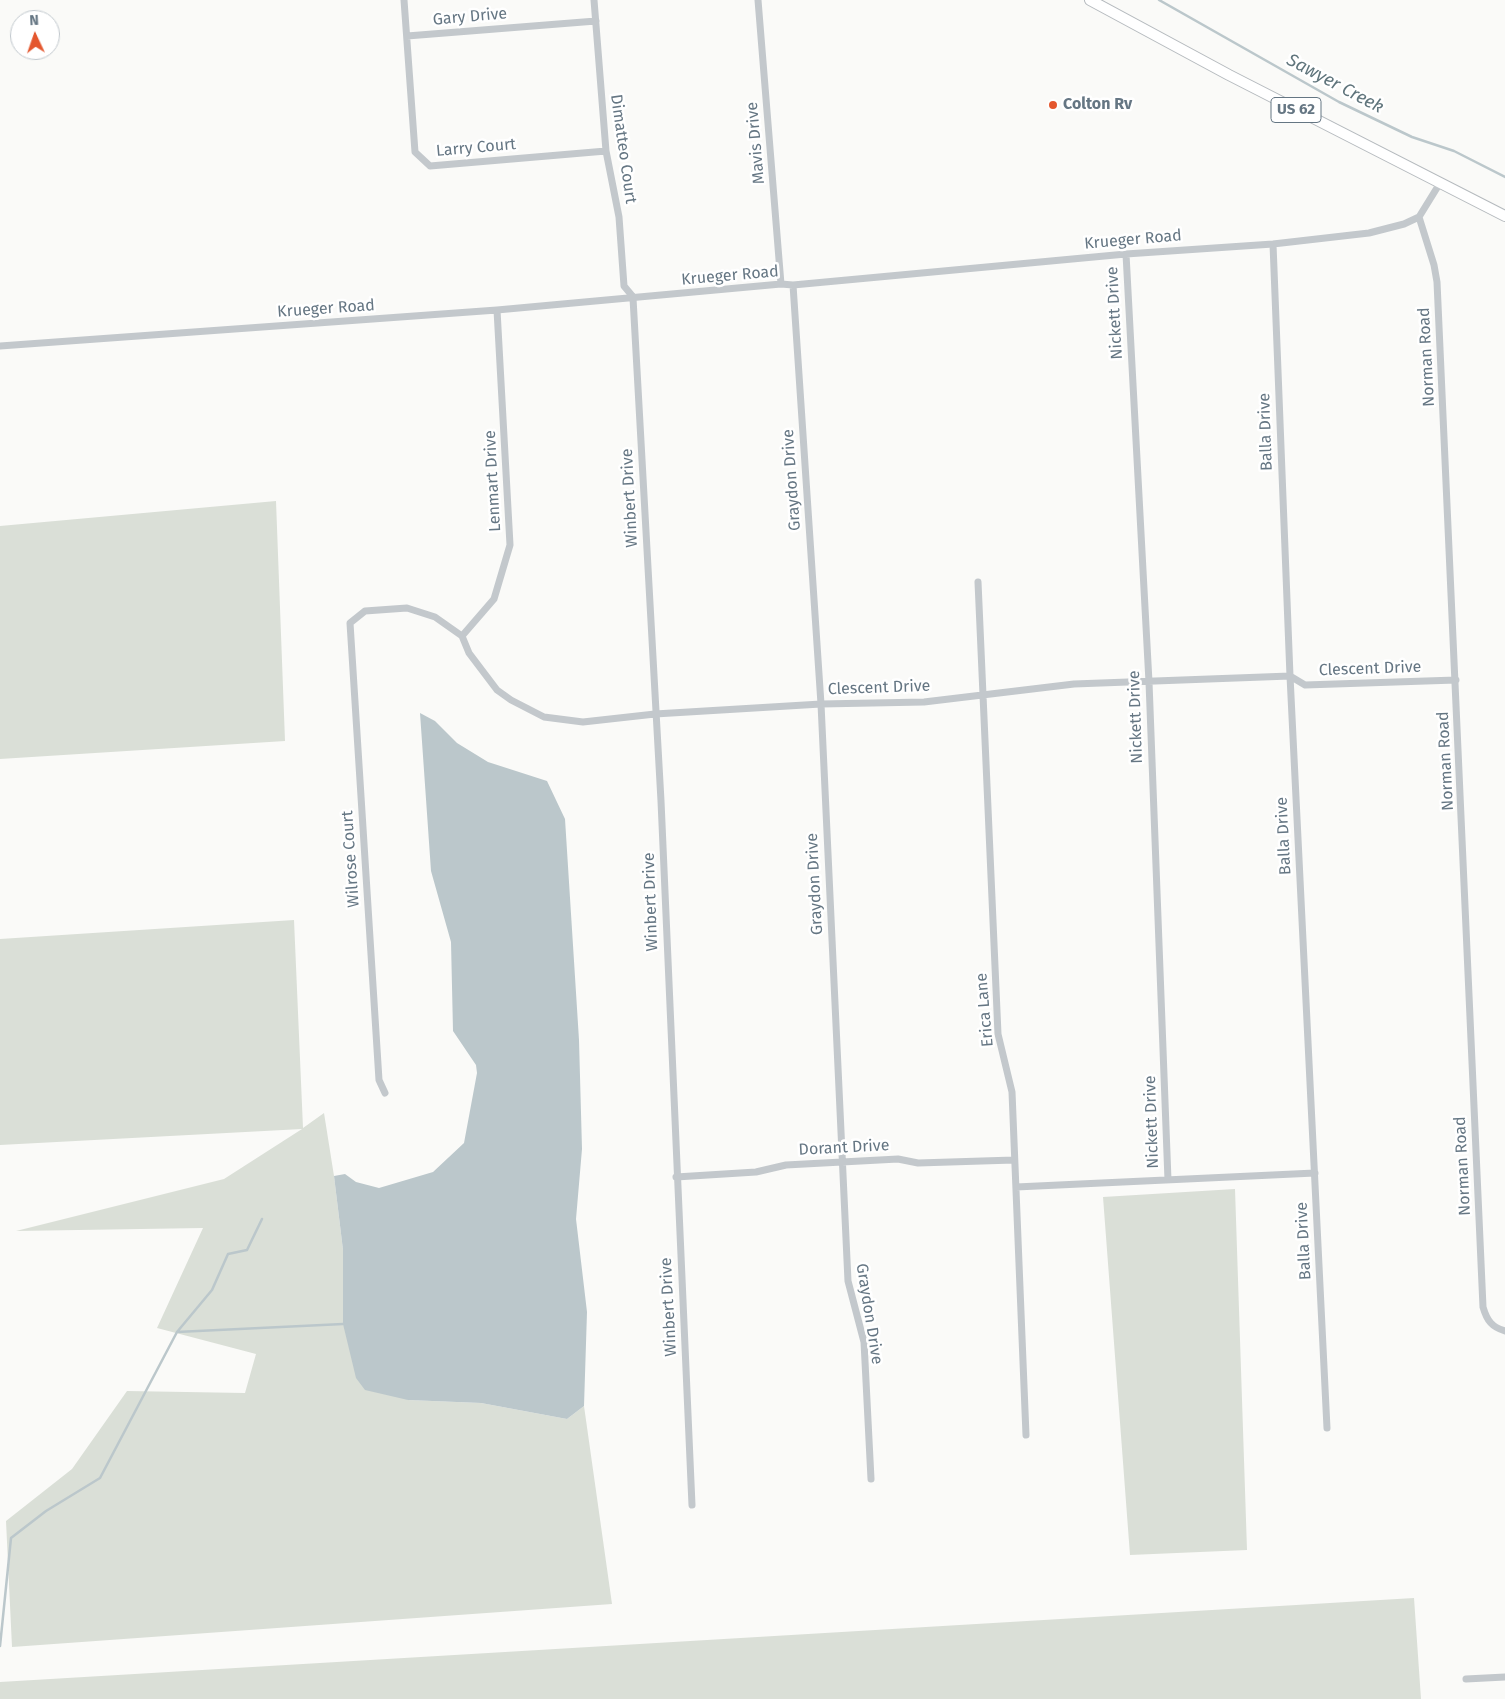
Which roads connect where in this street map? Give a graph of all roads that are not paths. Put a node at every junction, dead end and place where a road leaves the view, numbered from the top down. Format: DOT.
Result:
graph roads {
  1 [pos="404,0"];
  2 [pos="594,0"];
  3 [pos="758,0"];
  4 [pos="1090,0"];
  5 [pos="596,21"];
  6 [pos="407,36"];
  7 [pos="606,151"];
  8 [pos="1440,183"];
  9 [pos="1505,216"];
  10 [pos="1419,217"];
  11 [pos="1273,244"];
  12 [pos="1126,254"];
  13 [pos="781,284"];
  14 [pos="793,285"];
  15 [pos="633,298"];
  16 [pos="497,310"];
  17 [pos="0,346"];
  18 [pos="978,582"];
  19 [pos="350,623"];
  20 [pos="462,636"];
  21 [pos="1290,676"];
  22 [pos="1456,680"];
  23 [pos="1149,682"];
  24 [pos="982,695"];
  25 [pos="820,704"];
  26 [pos="655,714"];
  27 [pos="386,1093"];
  28 [pos="1014,1160"];
  29 [pos="842,1162"];
  30 [pos="1315,1173"];
  31 [pos="676,1177"];
  32 [pos="1168,1180"];
  33 [pos="1016,1187"];
  34 [pos="1505,1331"];
  35 [pos="1327,1428"];
  36 [pos="1026,1435"];
  37 [pos="871,1479"];
  38 [pos="692,1505"];
  39 [pos="1505,1677"];
  40 [pos="1466,1680"];
  1 -- 6 [label="street, Larry Court"];
  2 -- 5 [label="street, Dimatteo Court"];
  3 -- 13 [label="street, Mavis Drive"];
  4 -- 8 [label="main road, US 62"];
  5 -- 6 [label="street, Gary Drive"];
  5 -- 7 [label="street, Dimatteo Court"];
  6 -- 7 [label="street, Larry Court"];
  7 -- 15 [label="street, Dimatteo Court"];
  8 -- 9 [label="main road, US 62"];
  8 -- 10 [label="street"];
  10 -- 11 [label="street, Krueger Road"];
  10 -- 22 [label="street, Norman Road"];
  11 -- 12 [label="street, Krueger Road"];
  11 -- 21 [label="street, Balla Drive"];
  12 -- 14 [label="street, Krueger Road"];
  12 -- 23 [label="street, Nickett Drive"];
  13 -- 14 [label="street, Krueger Road"];
  13 -- 15 [label="street, Krueger Road"];
  14 -- 25 [label="street, Graydon Drive"];
  15 -- 16 [label="street, Krueger Road"];
  15 -- 26 [label="street, Winbert Drive"];
  16 -- 17 [label="street, Krueger Road"];
  16 -- 20 [label="street, Lenmart Drive"];
  18 -- 24 [label="street, Erica Lane"];
  19 -- 20 [label="street, Clescent Drive"];
  19 -- 27 [label="street, Wilrose Court"];
  20 -- 26 [label="street, Clescent Drive"];
  21 -- 22 [label="street, Clescent Drive"];
  21 -- 23 [label="street, Clescent Drive"];
  21 -- 30 [label="street, Balla Drive"];
  22 -- 34 [label="street, Norman Road"];
  23 -- 24 [label="street, Clescent Drive"];
  23 -- 32 [label="street, Nickett Drive"];
  24 -- 25 [label="street, Clescent Drive"];
  24 -- 28 [label="street, Erica Lane"];
  25 -- 26 [label="street, Clescent Drive"];
  25 -- 29 [label="street, Graydon Drive"];
  26 -- 31 [label="street, Winbert Drive"];
  28 -- 29 [label="street, Dorant Drive"];
  28 -- 33 [label="street, Erica Lane"];
  29 -- 31 [label="street, Dorant Drive"];
  29 -- 37 [label="street, Graydon Drive"];
  30 -- 32 [label="street"];
  30 -- 35 [label="street, Balla Drive"];
  31 -- 38 [label="street, Winbert Drive"];
  32 -- 33 [label="street"];
  33 -- 36 [label="street, Erica Lane"];
  39 -- 40 [label="street"];
}
